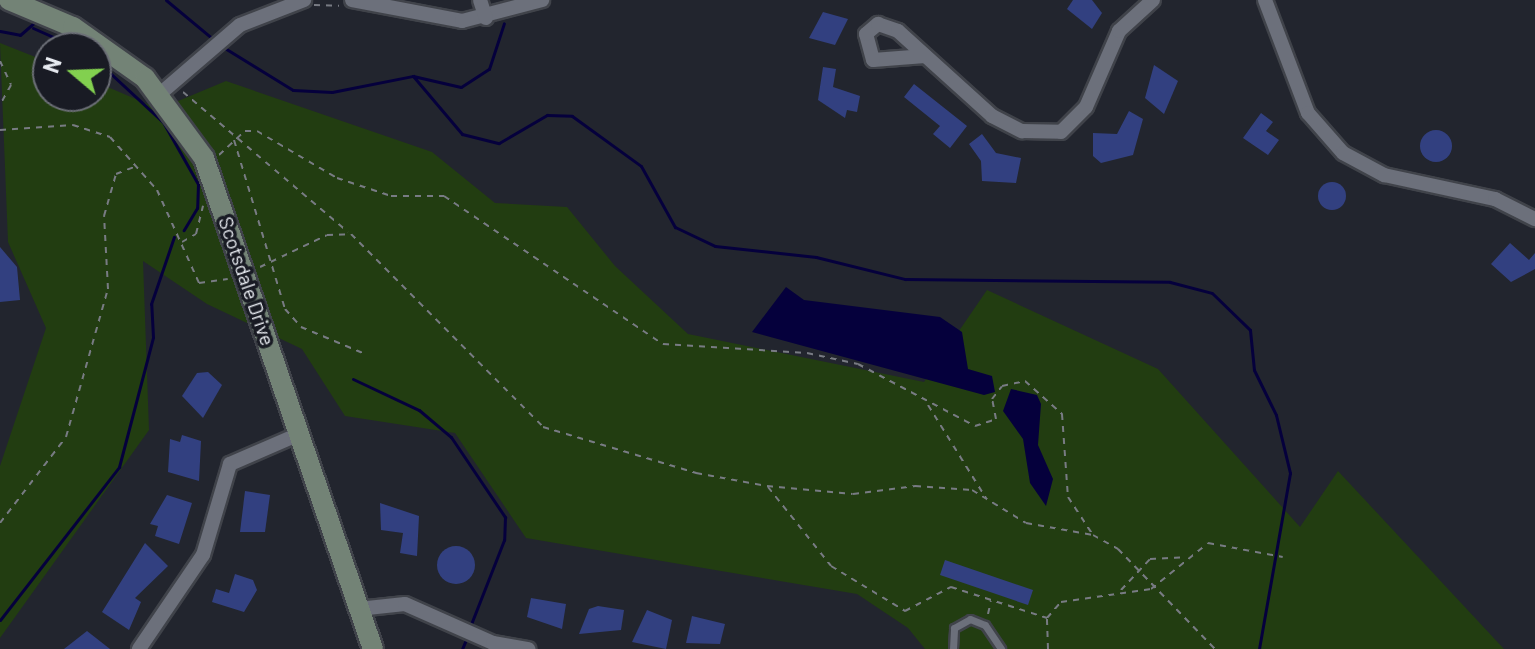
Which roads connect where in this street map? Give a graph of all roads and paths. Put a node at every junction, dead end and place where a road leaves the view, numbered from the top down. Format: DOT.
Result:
graph roads {
  1 [pos="9,0"];
  2 [pos="304,0"];
  3 [pos="352,0"];
  4 [pos="480,0"];
  5 [pos="542,0"];
  6 [pos="1153,0"];
  7 [pos="1265,0"];
  8 [pos="486,18"];
  9 [pos="925,56"];
  10 [pos="0,61"];
  11 [pos="171,90"];
  12 [pos="0,105"];
  13 [pos="0,130"];
  14 [pos="234,139"];
  15 [pos="134,167"];
  16 [pos="209,172"];
  17 [pos="204,198"];
  18 [pos="1535,219"];
  19 [pos="351,234"];
  20 [pos="182,242"];
  21 [pos="272,264"];
  22 [pos="252,270"];
  23 [pos="229,278"];
  24 [pos="363,353"];
  25 [pos="927,403"];
  26 [pos="299,434"];
  27 [pos="767,486"];
  28 [pos="987,499"];
  29 [pos="0,523"];
  30 [pos="1093,535"];
  31 [pos="1186,557"];
  32 [pos="1283,557"];
  33 [pos="1142,566"];
  34 [pos="1160,586"];
  35 [pos="1119,592"];
  36 [pos="991,600"];
  37 [pos="358,609"];
  38 [pos="1047,618"];
  39 [pos="985,625"];
  40 [pos="139,649"];
  41 [pos="373,649"];
  42 [pos="528,649"];
  43 [pos="953,649"];
  44 [pos="1001,649"];
  45 [pos="1048,649"];
  46 [pos="1215,649"];
  1 -- 11 [label="street, Scotsdale Drive"];
  2 -- 11 [label="street"];
  3 -- 8 [label="street"];
  4 -- 8 [label="street"];
  5 -- 8 [label="street"];
  6 -- 9 [label="street"];
  7 -- 18 [label="street"];
  10 -- 12 [label="path"];
  11 -- 14 [label="path"];
  11 -- 16 [label="street, Scotsdale Drive"];
  13 -- 15 [label="path"];
  14 -- 16 [label="path"];
  14 -- 19 [label="path"];
  14 -- 21 [label="path"];
  14 -- 25 [label="path"];
  15 -- 20 [label="path"];
  15 -- 29 [label="path"];
  16 -- 26 [label="street, Scotsdale Drive"];
  17 -- 20 [label="path"];
  19 -- 21 [label="path"];
  19 -- 27 [label="path"];
  20 -- 23 [label="path"];
  21 -- 22 [label="path"];
  21 -- 24 [label="path"];
  25 -- 28 [label="path"];
  25 -- 30 [label="path"];
  26 -- 37 [label="street, Scotsdale Drive"];
  26 -- 40 [label="street"];
  27 -- 28 [label="path"];
  27 -- 36 [label="path"];
  28 -- 30 [label="path"];
  30 -- 33 [label="path"];
  31 -- 32 [label="path"];
  31 -- 33 [label="path"];
  31 -- 34 [label="path"];
  33 -- 34 [label="path"];
  33 -- 35 [label="path"];
  34 -- 35 [label="path"];
  34 -- 46 [label="path"];
  35 -- 38 [label="path"];
  36 -- 38 [label="path"];
  36 -- 39 [label="path"];
  37 -- 41 [label="street, Scotsdale Drive"];
  37 -- 42 [label="street"];
  38 -- 45 [label="path"];
  39 -- 43 [label="lane"];
  39 -- 44 [label="lane"];
}
